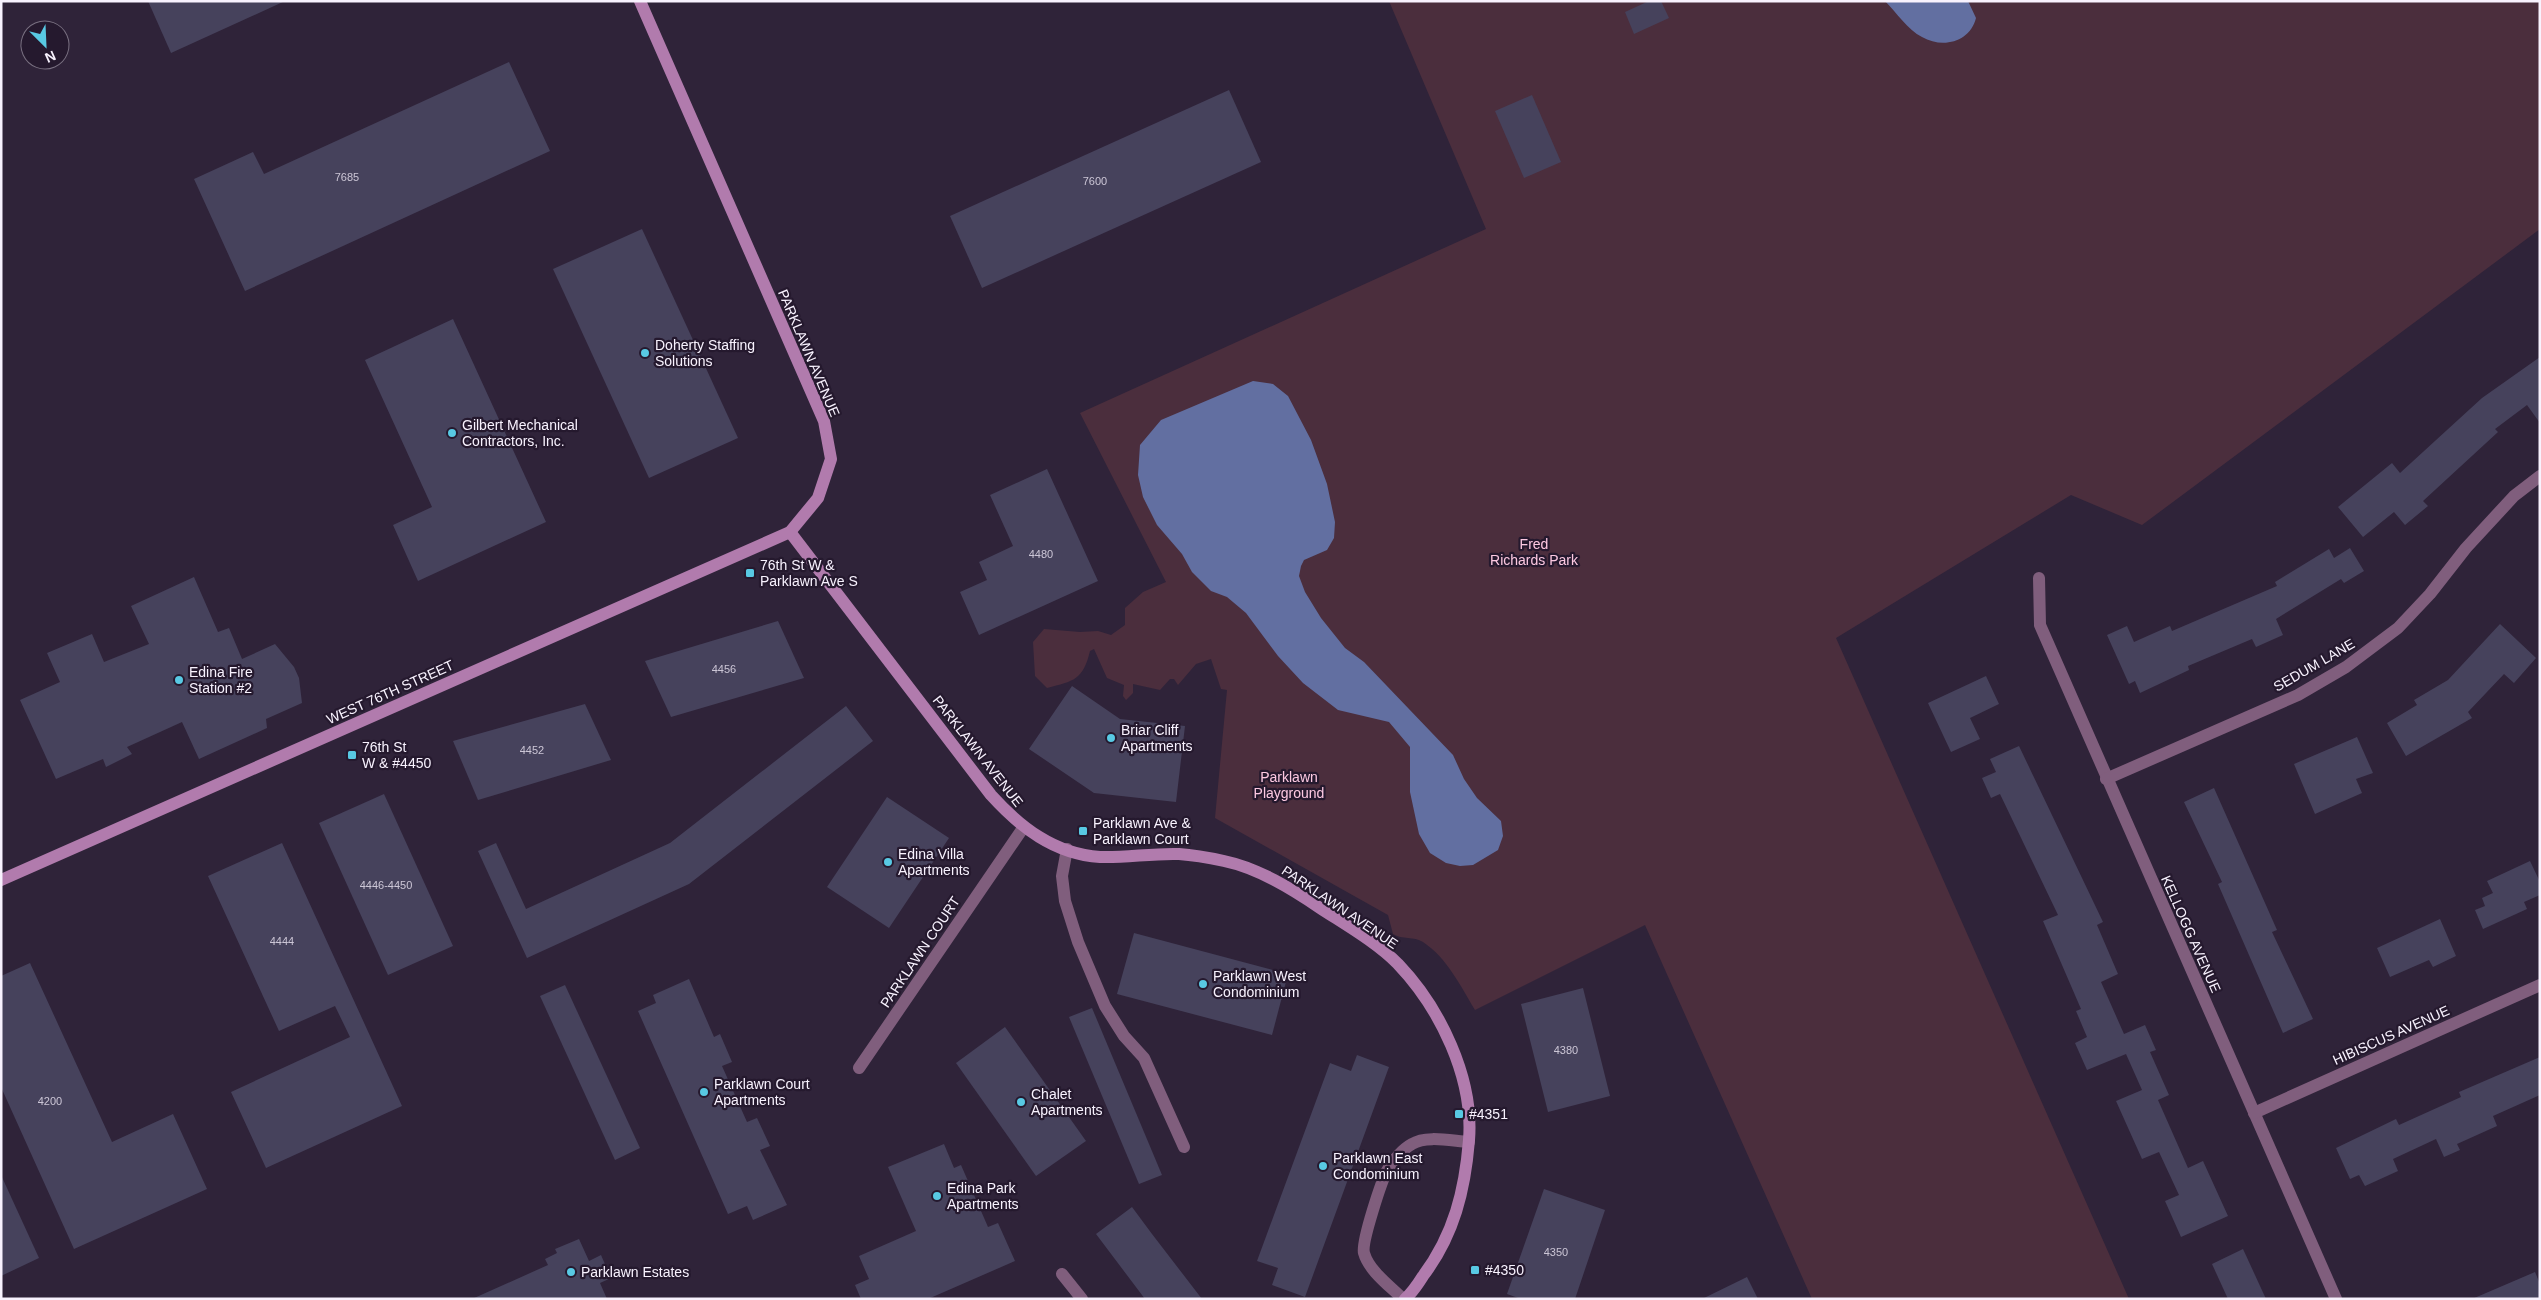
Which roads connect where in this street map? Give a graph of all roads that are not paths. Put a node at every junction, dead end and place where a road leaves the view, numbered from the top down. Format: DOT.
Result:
graph roads {
  1 [pos="640,1"];
  2 [pos="2540,476"];
  3 [pos="790,532"];
  4 [pos="2039,578"];
  5 [pos="2106,779"];
  6 [pos="1023,828"];
  7 [pos="1067,849"];
  8 [pos="1,880"];
  9 [pos="2540,985"];
  10 [pos="859,1068"];
  11 [pos="2254,1113"];
  12 [pos="1469,1142"];
  13 [pos="1184,1147"];
  14 [pos="1062,1274"];
  15 [pos="1082,1299"];
  16 [pos="1404,1299"];
  17 [pos="2336,1299"];
  1 -- 3 [label="street, PARKLAWN AVENUE"];
  2 -- 5 [label="street, SEDUM LANE"];
  3 -- 6 [label="street, PARKLAWN AVENUE"];
  3 -- 8 [label="street, WEST 76TH STREET"];
  4 -- 5 [label="street, KELLOGG AVENUE"];
  5 -- 11 [label="street, KELLOGG AVENUE"];
  6 -- 7 [label="street, PARKLAWN AVENUE"];
  6 -- 10 [label="street, PARKLAWN COURT"];
  7 -- 12 [label="street, PARKLAWN AVENUE"];
  7 -- 13 [label="street"];
  9 -- 11 [label="street, HIBISCUS AVENUE"];
  11 -- 17 [label="street, KELLOGG AVENUE"];
  12 -- 16 [label="street, PARKLAWN AVENUE"];
  12 -- 16 [label="street"];
  14 -- 15 [label="street"];
}
